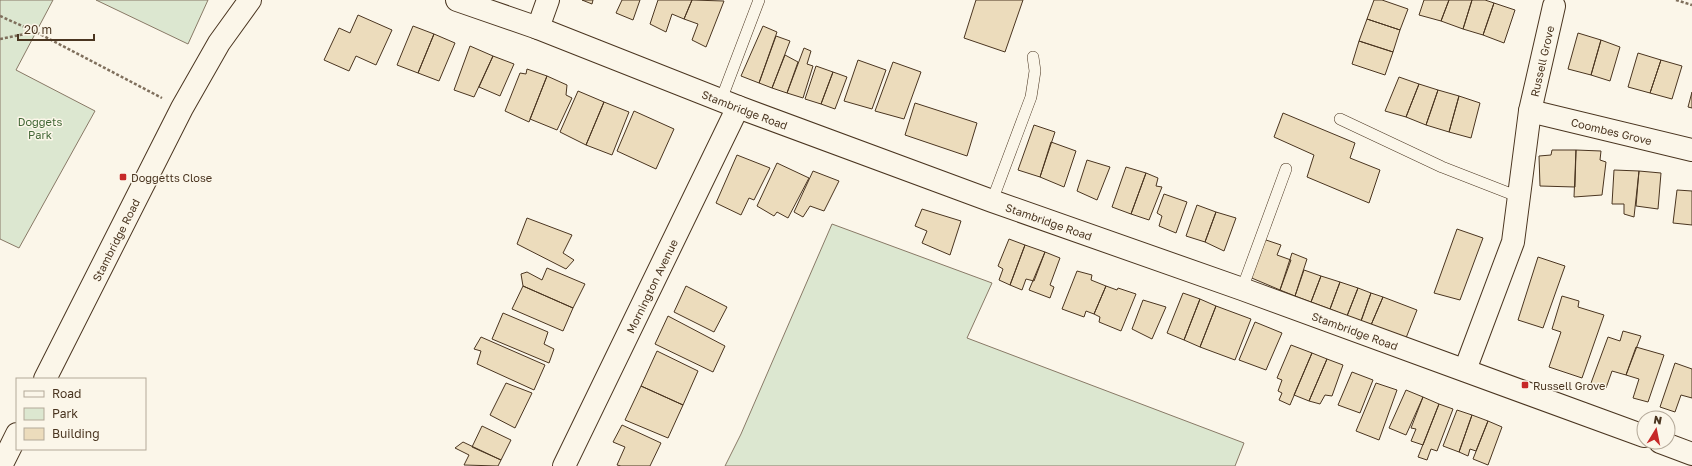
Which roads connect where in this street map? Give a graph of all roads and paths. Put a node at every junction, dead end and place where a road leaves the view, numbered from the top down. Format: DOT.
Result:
graph roads {
  1 [pos="250,0"];
  2 [pos="457,0"];
  3 [pos="548,0"];
  4 [pos="760,0"];
  5 [pos="1676,0"];
  6 [pos="1692,5"];
  7 [pos="1554,6"];
  8 [pos="0,16"];
  9 [pos="538,28"];
  10 [pos="36,32"];
  11 [pos="0,39"];
  12 [pos="1033,57"];
  13 [pos="729,103"];
  14 [pos="182,108"];
  15 [pos="1530,111"];
  16 [pos="1340,119"];
  17 [pos="1692,150"];
  18 [pos="1286,169"];
  19 [pos="1519,197"];
  20 [pos="992,201"];
  21 [pos="1242,289"];
  22 [pos="1465,370"];
  23 [pos="46,378"];
  24 [pos="1636,433"];
  25 [pos="16,436"];
  26 [pos="1676,448"];
  27 [pos="1692,454"];
  28 [pos="1,466"];
  29 [pos="564,466"];
  1 -- 14 [label="street, Stambridge Road"];
  2 -- 9 [label="street, Stambridge Road"];
  3 -- 9 [label="street"];
  4 -- 13 [label="lane"];
  5 -- 6 [label="path"];
  7 -- 15 [label="street, Russell Grove"];
  8 -- 10 [label="path"];
  9 -- 13 [label="street, Stambridge Road"];
  10 -- 11 [label="path"];
  10 -- 14 [label="path"];
  12 -- 20 [label="lane"];
  13 -- 20 [label="street, Stambridge Road"];
  13 -- 29 [label="street, Mornington Avenue"];
  14 -- 23 [label="street, Stambridge Road"];
  15 -- 17 [label="street, Coombes Grove"];
  15 -- 19 [label="street, Russell Grove"];
  16 -- 19 [label="lane"];
  18 -- 21 [label="lane"];
  19 -- 22 [label="street, Russell Grove"];
  20 -- 21 [label="street, Stambridge Road"];
  21 -- 22 [label="street, Stambridge Road"];
  22 -- 24 [label="street, Stambridge Road"];
  25 -- 28 [label="street"];
  26 -- 27 [label="street"];
}
